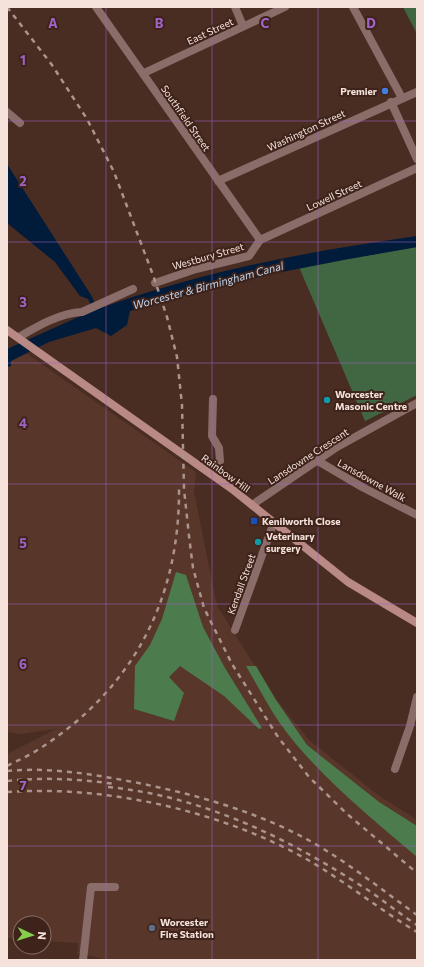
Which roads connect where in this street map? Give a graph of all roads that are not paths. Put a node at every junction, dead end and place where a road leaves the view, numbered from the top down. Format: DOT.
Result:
graph roads {
  1 [pos="96,7"];
  2 [pos="235,7"];
  3 [pos="285,7"];
  4 [pos="353,7"];
  5 [pos="243,26"];
  6 [pos="144,74"];
  7 [pos="417,92"];
  8 [pos="402,98"];
  9 [pos="391,102"];
  10 [pos="7,112"];
  11 [pos="20,123"];
  12 [pos="417,159"];
  13 [pos="417,168"];
  14 [pos="218,181"];
  15 [pos="260,240"];
  16 [pos="154,283"];
  17 [pos="133,289"];
  18 [pos="7,330"];
  19 [pos="21,339"];
  20 [pos="213,399"];
  21 [pos="417,403"];
  22 [pos="318,461"];
  23 [pos="211,474"];
  24 [pos="252,504"];
  25 [pos="417,515"];
  26 [pos="274,522"];
  27 [pos="417,623"];
  28 [pos="235,630"];
  29 [pos="417,697"];
  30 [pos="413,727"];
  31 [pos="395,769"];
  32 [pos="115,887"];
  33 [pos="84,960"];
  1 -- 6 [label="street, Southfield Street"];
  2 -- 5 [label="street"];
  3 -- 5 [label="street, East Street"];
  4 -- 8 [label="street"];
  5 -- 6 [label="street, East Street"];
  6 -- 14 [label="street, Southfield Street"];
  7 -- 8 [label="street, Washington Street"];
  8 -- 9 [label="street, Washington Street"];
  9 -- 12 [label="street"];
  9 -- 14 [label="street, Washington Street"];
  10 -- 11 [label="street"];
  13 -- 15 [label="street, Lowell Street"];
  14 -- 15 [label="street, Southfield Street"];
  15 -- 16 [label="street, Westbury Street"];
  17 -- 19 [label="street"];
  18 -- 19 [label="main road, Rainbow Hill"];
  19 -- 23 [label="main road, Rainbow Hill"];
  20 -- 23 [label="street"];
  21 -- 22 [label="street, Lansdowne Crescent"];
  22 -- 24 [label="street, Lansdowne Crescent"];
  22 -- 25 [label="street, Lansdowne Walk"];
  23 -- 24 [label="main road, Rainbow Hill"];
  24 -- 26 [label="main road, Rainbow Hill"];
  26 -- 27 [label="main road, Rainbow Hill"];
  26 -- 28 [label="street, Kendall Street"];
  29 -- 30 [label="street"];
  30 -- 31 [label="street"];
  32 -- 33 [label="street"];
}
